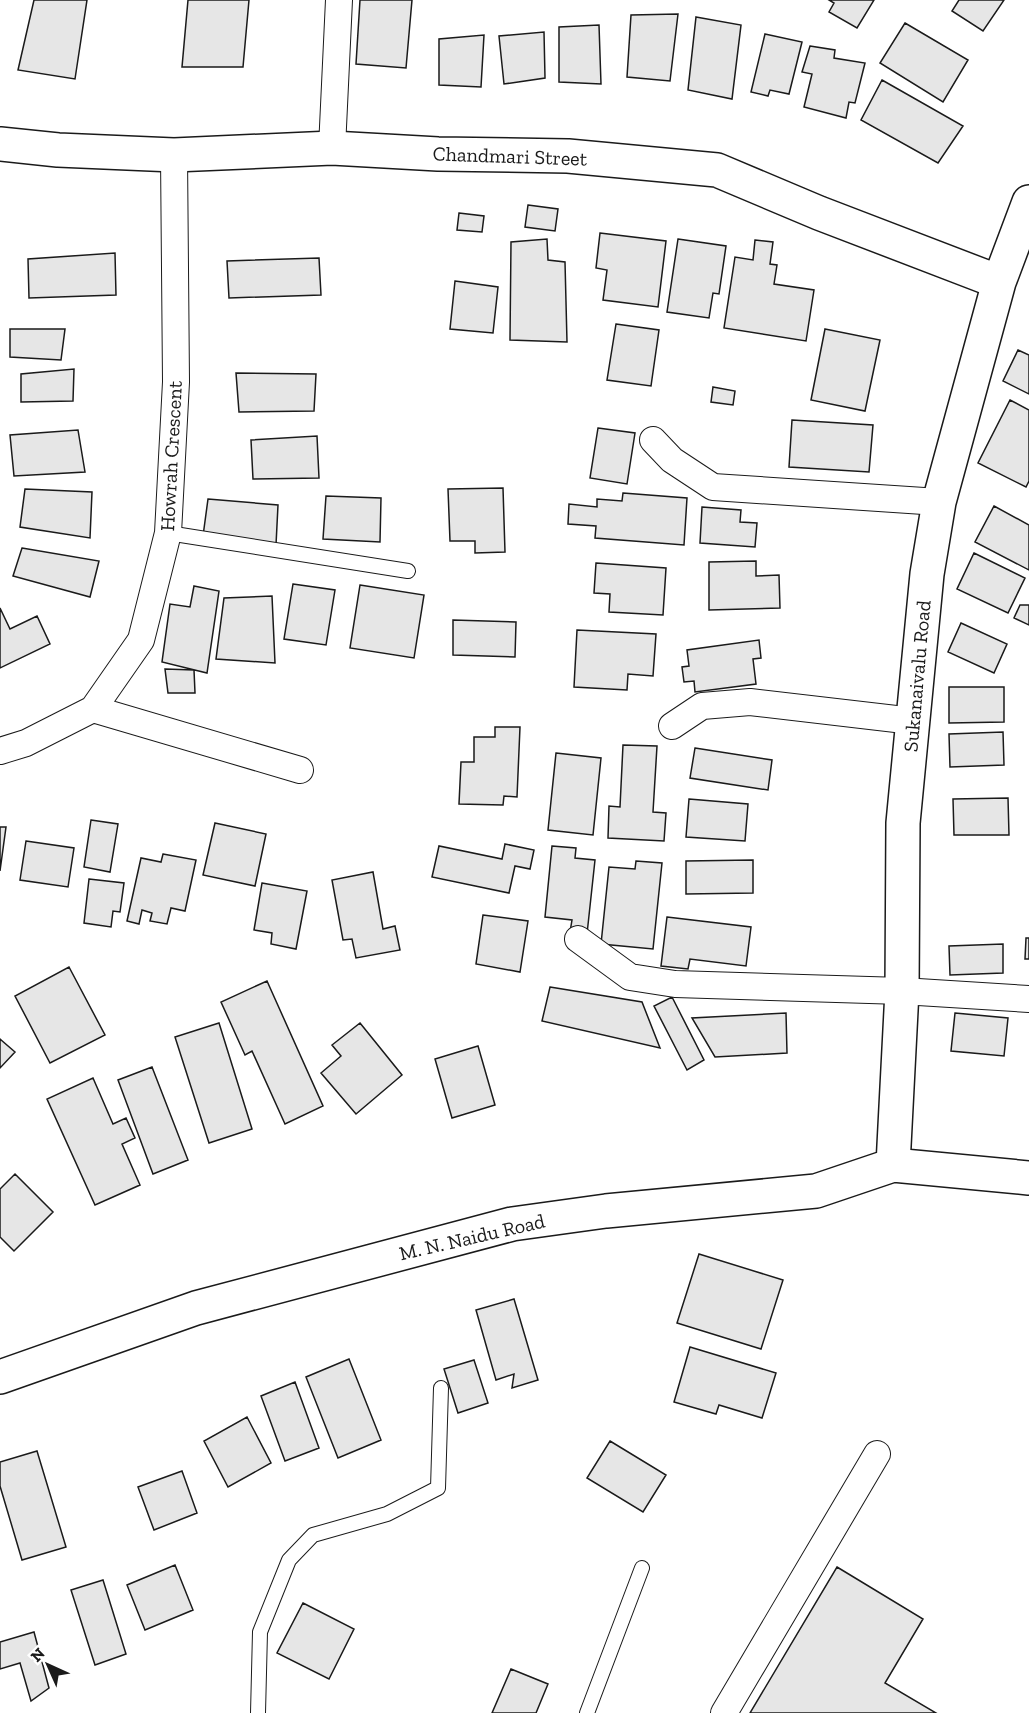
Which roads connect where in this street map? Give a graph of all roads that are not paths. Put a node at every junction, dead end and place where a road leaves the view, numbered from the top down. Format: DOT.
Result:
graph roads {
  1 [pos="339,0"];
  2 [pos="332,148"];
  3 [pos="1,151"];
  4 [pos="174,155"];
  5 [pos="1029,202"];
  6 [pos="999,282"];
  7 [pos="653,440"];
  8 [pos="939,502"];
  9 [pos="168,533"];
  10 [pos="408,571"];
  11 [pos="93,709"];
  12 [pos="913,721"];
  13 [pos="672,726"];
  14 [pos="0,751"];
  15 [pos="300,770"];
  16 [pos="578,939"];
  17 [pos="902,991"];
  18 [pos="1029,999"];
  19 [pos="893,1165"];
  20 [pos="1029,1178"];
  21 [pos="0,1377"];
  22 [pos="441,1388"];
  23 [pos="877,1454"];
  24 [pos="642,1568"];
  25 [pos="258,1713"];
  26 [pos="587,1713"];
  27 [pos="724,1713"];
  1 -- 2 [label="street"];
  2 -- 4 [label="main road, Chandmari Street"];
  2 -- 6 [label="main road, Chandmari Street"];
  3 -- 4 [label="main road, Chandmari Street"];
  4 -- 9 [label="street, Howrah Crescent"];
  5 -- 6 [label="main road, Sukanaivalu Road"];
  6 -- 8 [label="main road, Sukanaivalu Road"];
  7 -- 8 [label="street"];
  8 -- 12 [label="main road, Sukanaivalu Road"];
  9 -- 10 [label="lane"];
  9 -- 11 [label="street, Howrah Crescent"];
  11 -- 14 [label="street, Howrah Crescent"];
  11 -- 15 [label="street"];
  12 -- 13 [label="street"];
  12 -- 17 [label="main road, Sukanaivalu Road"];
  16 -- 17 [label="street"];
  17 -- 18 [label="street"];
  17 -- 19 [label="main road, Sukanaivalu Road"];
  19 -- 20 [label="main road, M. N. Naidu Road"];
  19 -- 21 [label="main road, M. N. Naidu Road"];
  22 -- 25 [label="lane"];
  23 -- 27 [label="street"];
  24 -- 26 [label="lane"];
}
